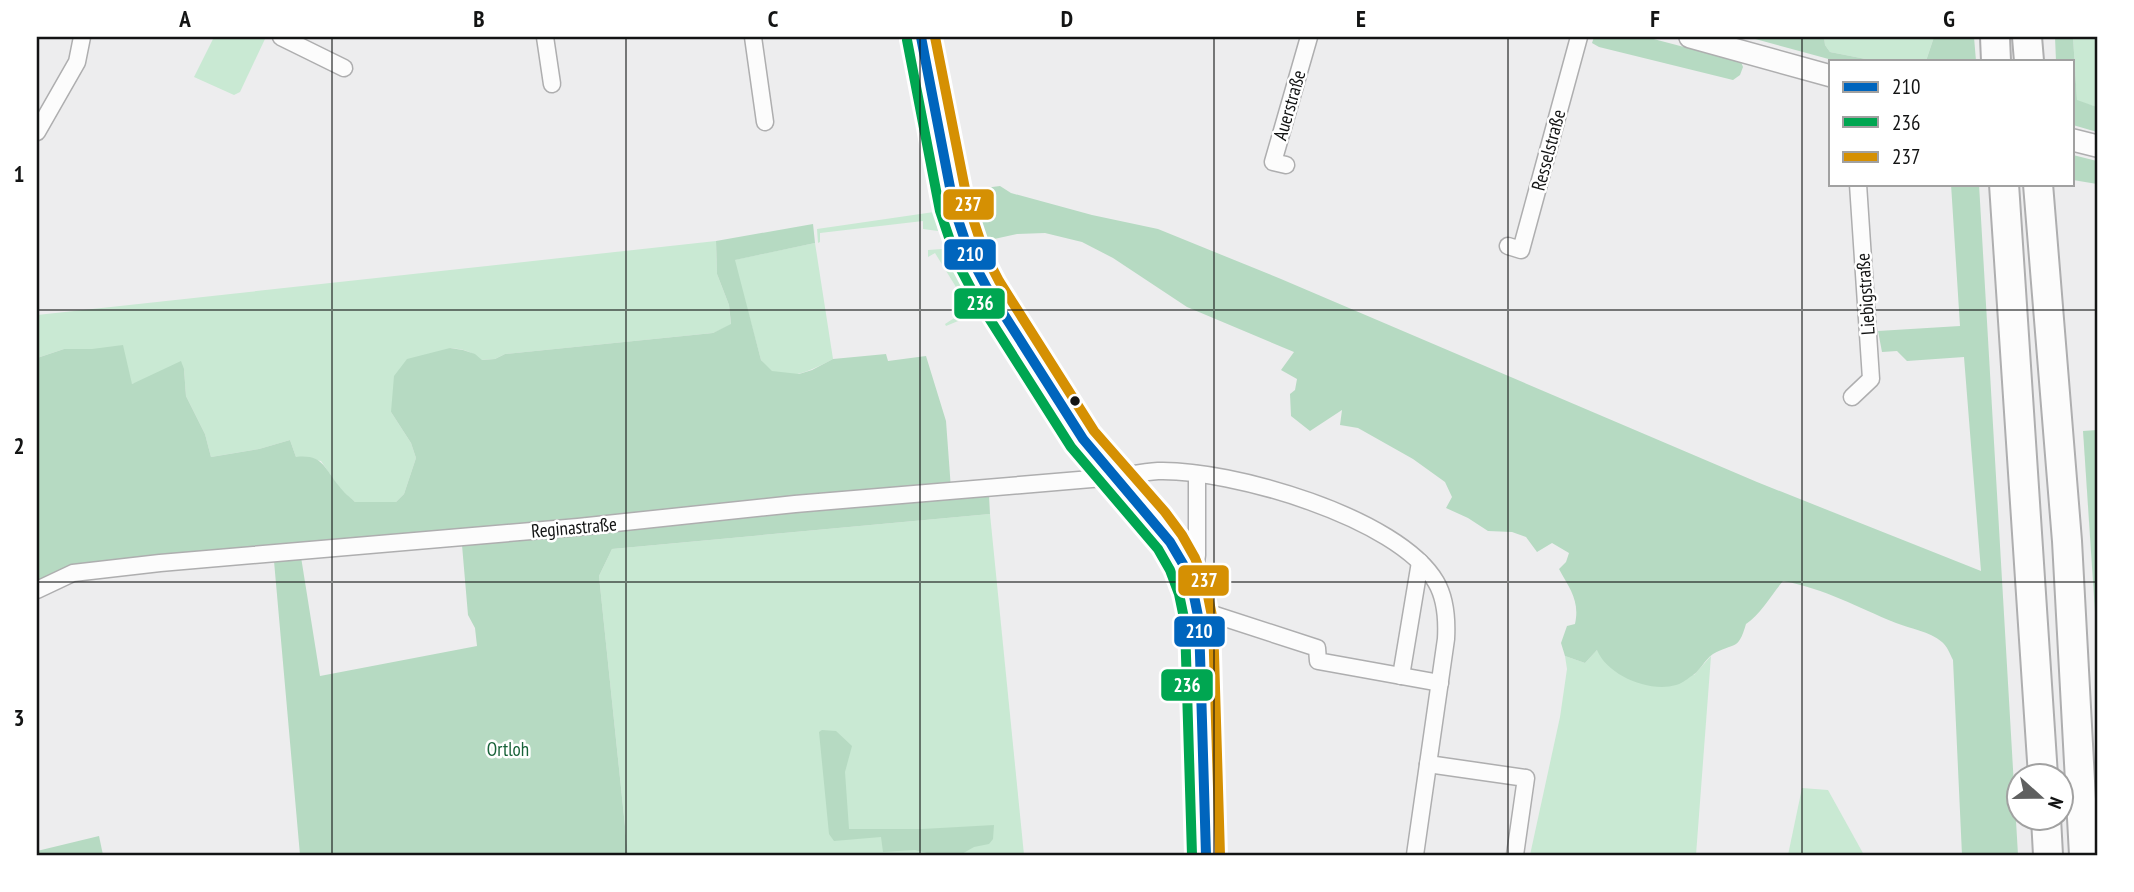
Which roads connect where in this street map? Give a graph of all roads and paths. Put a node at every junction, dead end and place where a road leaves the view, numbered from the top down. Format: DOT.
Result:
graph roads {
  1 [pos="82,37"];
  2 [pos="281,37"];
  3 [pos="545,37"];
  4 [pos="753,37"];
  5 [pos="921,37"];
  6 [pos="1309,37"];
  7 [pos="1578,37"];
  8 [pos="1694,37"];
  9 [pos="1995,37"];
  10 [pos="2027,37"];
  11 [pos="1996,60"];
  12 [pos="2029,60"];
  13 [pos="344,68"];
  14 [pos="1829,75"];
  15 [pos="552,84"];
  16 [pos="765,122"];
  17 [pos="37,132"];
  18 [pos="1286,165"];
  19 [pos="1858,186"];
  20 [pos="2004,186"];
  21 [pos="2038,186"];
  22 [pos="1507,246"];
  23 [pos="1852,397"];
  24 [pos="1197,474"];
  25 [pos="1115,477"];
  26 [pos="1420,562"];
  27 [pos="1193,586"];
  28 [pos="37,590"];
  29 [pos="1198,609"];
  30 [pos="1401,676"];
  31 [pos="1440,683"];
  32 [pos="2042,762"];
  33 [pos="1428,764"];
  34 [pos="2047,832"];
  35 [pos="1206,855"];
  36 [pos="1415,855"];
  37 [pos="1515,855"];
  38 [pos="2048,855"];
  39 [pos="2084,855"];
  1 -- 17 [label="street"];
  2 -- 13 [label="street"];
  3 -- 15 [label="street"];
  4 -- 16 [label="street"];
  5 -- 25 [label="street"];
  6 -- 18 [label="street, Auerstraße"];
  7 -- 22 [label="street, Resselstraße"];
  8 -- 14 [label="street"];
  9 -- 11 [label="highway"];
  10 -- 12 [label="highway"];
  19 -- 23 [label="street, Liebigstraße"];
  20 -- 32 [label="highway"];
  21 -- 39 [label="highway"];
  24 -- 25 [label="street, Reginastraße"];
  24 -- 26 [label="street, Reginastraße"];
  24 -- 27 [label="street"];
  25 -- 27 [label="street"];
  25 -- 28 [label="street, Reginastraße"];
  26 -- 30 [label="street"];
  26 -- 31 [label="street, Reginastraße"];
  27 -- 29 [label="street"];
  29 -- 30 [label="street"];
  29 -- 35 [label="street"];
  30 -- 31 [label="street"];
  31 -- 33 [label="street, Reginastraße"];
  33 -- 36 [label="street, Reginastraße"];
  33 -- 37 [label="street"];
  34 -- 38 [label="highway"];
}
